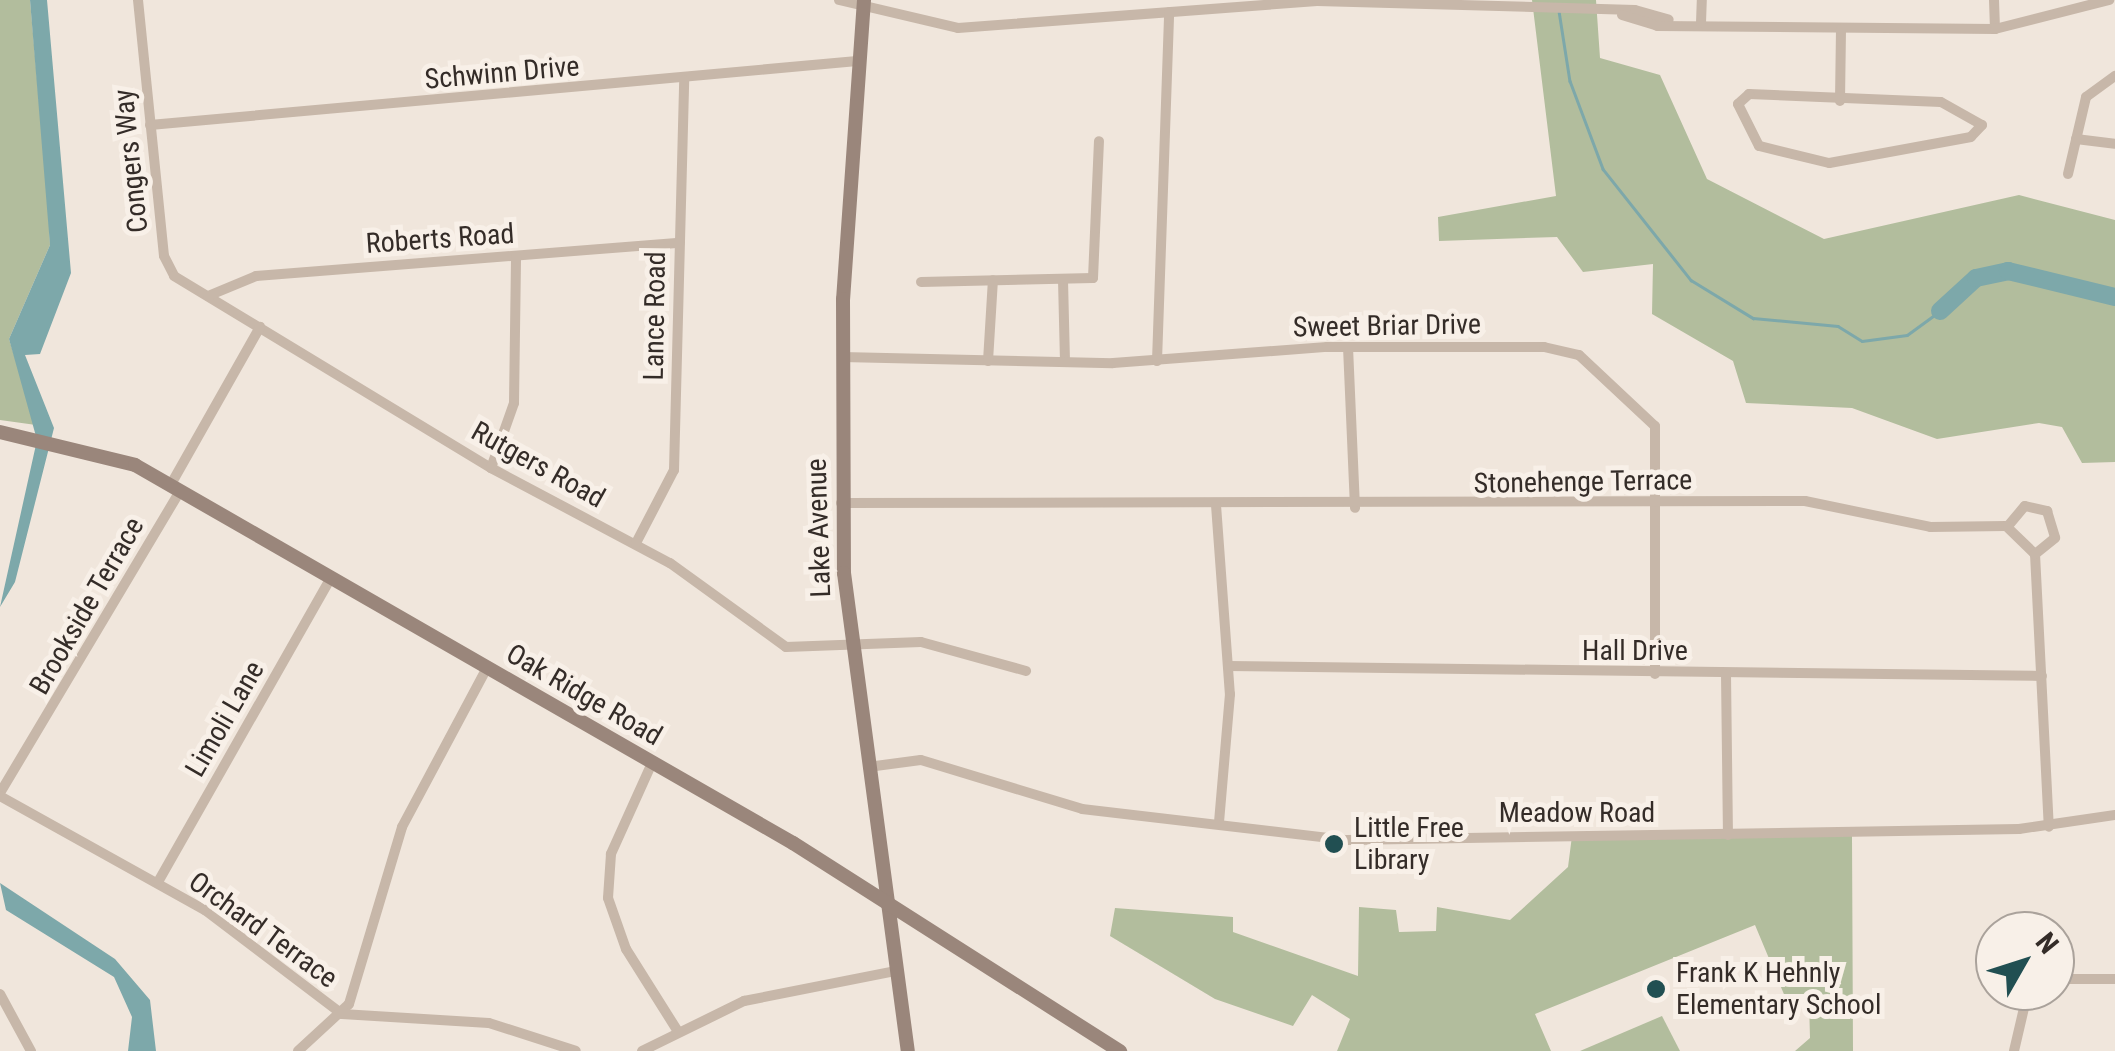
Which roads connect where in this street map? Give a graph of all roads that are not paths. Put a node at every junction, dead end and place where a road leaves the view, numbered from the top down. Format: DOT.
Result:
graph roads {
  1 [pos="138,0"];
  2 [pos="840,0"];
  3 [pos="1702,0"];
  4 [pos="1994,0"];
  5 [pos="2110,0"];
  6 [pos="863,6"];
  7 [pos="1169,12"];
  8 [pos="2115,14"];
  9 [pos="1701,23"];
  10 [pos="1841,29"];
  11 [pos="1995,30"];
  12 [pos="857,62"];
  13 [pos="2115,76"];
  14 [pos="684,80"];
  15 [pos="1840,101"];
  16 [pos="150,125"];
  17 [pos="2076,139"];
  18 [pos="1099,141"];
  19 [pos="2115,144"];
  20 [pos="2068,174"];
  21 [pos="680,243"];
  22 [pos="516,256"];
  23 [pos="992,280"];
  24 [pos="1063,280"];
  25 [pos="921,282"];
  26 [pos="208,296"];
  27 [pos="260,328"];
  28 [pos="1348,347"];
  29 [pos="842,358"];
  30 [pos="988,360"];
  31 [pos="1157,361"];
  32 [pos="1065,362"];
  33 [pos="0,432"];
  34 [pos="492,468"];
  35 [pos="175,488"];
  36 [pos="841,503"];
  37 [pos="1657,503"];
  38 [pos="1216,505"];
  39 [pos="1355,508"];
  40 [pos="2008,526"];
  41 [pos="636,543"];
  42 [pos="2035,554"];
  43 [pos="332,578"];
  44 [pos="850,646"];
  45 [pos="1228,666"];
  46 [pos="487,668"];
  47 [pos="1026,671"];
  48 [pos="1655,674"];
  49 [pos="1726,674"];
  50 [pos="2042,676"];
  51 [pos="652,763"];
  52 [pos="868,767"];
  53 [pos="0,794"];
  54 [pos="2115,815"];
  55 [pos="1219,823"];
  56 [pos="2049,827"];
  57 [pos="1728,834"];
  58 [pos="158,882"];
  59 [pos="887,904"];
  60 [pos="896,971"];
  61 [pos="2075,979"];
  62 [pos="2115,979"];
  63 [pos="0,994"];
  64 [pos="2023,1011"];
  65 [pos="342,1014"];
  66 [pos="678,1030"];
  67 [pos="524,1033"];
  68 [pos="31,1051"];
  69 [pos="298,1051"];
  70 [pos="526,1051"];
  71 [pos="576,1051"];
  72 [pos="642,1051"];
  73 [pos="908,1051"];
  74 [pos="1120,1051"];
  75 [pos="2014,1051"];
  1 -- 16 [label="street, Congers Way"];
  2 -- 6 [label="street"];
  3 -- 9 [label="street"];
  4 -- 11 [label="street"];
  5 -- 8 [label="street"];
  5 -- 11 [label="street"];
  6 -- 7 [label="street"];
  6 -- 12 [label="main road, Lake Avenue"];
  7 -- 9 [label="street"];
  7 -- 31 [label="street"];
  9 -- 10 [label="street"];
  10 -- 11 [label="street"];
  10 -- 15 [label="street"];
  12 -- 14 [label="street, Schwinn Drive"];
  12 -- 29 [label="main road, Lake Avenue"];
  13 -- 17 [label="street"];
  14 -- 16 [label="street, Schwinn Drive"];
  14 -- 21 [label="street, Lance Road"];
  15 -- 15 [label="street"];
  16 -- 26 [label="street, Congers Way"];
  17 -- 19 [label="street"];
  17 -- 20 [label="street"];
  18 -- 24 [label="street"];
  21 -- 22 [label="street, Roberts Road"];
  21 -- 41 [label="street, Lance Road"];
  22 -- 26 [label="street, Roberts Road"];
  22 -- 34 [label="street"];
  23 -- 24 [label="street"];
  23 -- 25 [label="street"];
  23 -- 30 [label="street"];
  24 -- 32 [label="street"];
  26 -- 27 [label="street, Rutgers Road"];
  27 -- 34 [label="street, Rutgers Road"];
  27 -- 35 [label="street, Brookside Terrace"];
  28 -- 31 [label="street, Sweet Briar Drive"];
  28 -- 37 [label="street, Sweet Briar Drive"];
  28 -- 39 [label="street"];
  29 -- 30 [label="street, Sweet Briar Drive"];
  29 -- 36 [label="main road, Lake Avenue"];
  30 -- 32 [label="street, Sweet Briar Drive"];
  31 -- 32 [label="street, Sweet Briar Drive"];
  33 -- 35 [label="main road, Oak Ridge Road"];
  34 -- 41 [label="street, Rutgers Road"];
  35 -- 43 [label="main road, Oak Ridge Road"];
  35 -- 53 [label="street, Brookside Terrace"];
  36 -- 38 [label="street, Stonehenge Terrace"];
  36 -- 44 [label="main road, Lake Avenue"];
  37 -- 39 [label="street, Stonehenge Terrace"];
  37 -- 40 [label="street, Stonehenge Terrace"];
  37 -- 48 [label="street, Sweet Briar Drive"];
  38 -- 39 [label="street, Stonehenge Terrace"];
  38 -- 45 [label="street"];
  40 -- 42 [label="street"];
  40 -- 42 [label="street, Stonehenge Terrace"];
  41 -- 44 [label="street, Rutgers Road"];
  42 -- 50 [label="street"];
  43 -- 46 [label="main road, Oak Ridge Road"];
  43 -- 58 [label="street, Limoli Lane"];
  44 -- 47 [label="street, Rutgers Road"];
  44 -- 52 [label="main road, Lake Avenue"];
  45 -- 48 [label="street, Hall Drive"];
  45 -- 55 [label="street"];
  46 -- 51 [label="main road, Oak Ridge Road"];
  46 -- 65 [label="street"];
  48 -- 49 [label="street, Hall Drive"];
  49 -- 50 [label="street, Hall Drive"];
  49 -- 57 [label="street"];
  50 -- 56 [label="street"];
  51 -- 59 [label="main road, Oak Ridge Road"];
  51 -- 66 [label="street"];
  52 -- 55 [label="street, Meadow Road"];
  52 -- 59 [label="main road, Lake Avenue"];
  53 -- 58 [label="street, Orchard Terrace"];
  54 -- 56 [label="street, Meadow Road"];
  55 -- 57 [label="street, Meadow Road"];
  56 -- 57 [label="street, Meadow Road"];
  58 -- 65 [label="street, Orchard Terrace"];
  59 -- 60 [label="main road, Lake Avenue"];
  59 -- 74 [label="main road, Oak Ridge Road"];
  60 -- 66 [label="street"];
  60 -- 73 [label="main road, Lake Avenue"];
  61 -- 62 [label="street"];
  63 -- 68 [label="street"];
  64 -- 75 [label="street"];
  65 -- 67 [label="street, Orchard Terrace"];
  65 -- 69 [label="street"];
  66 -- 72 [label="street"];
  67 -- 70 [label="street"];
  67 -- 71 [label="street, Orchard Terrace"];
}
